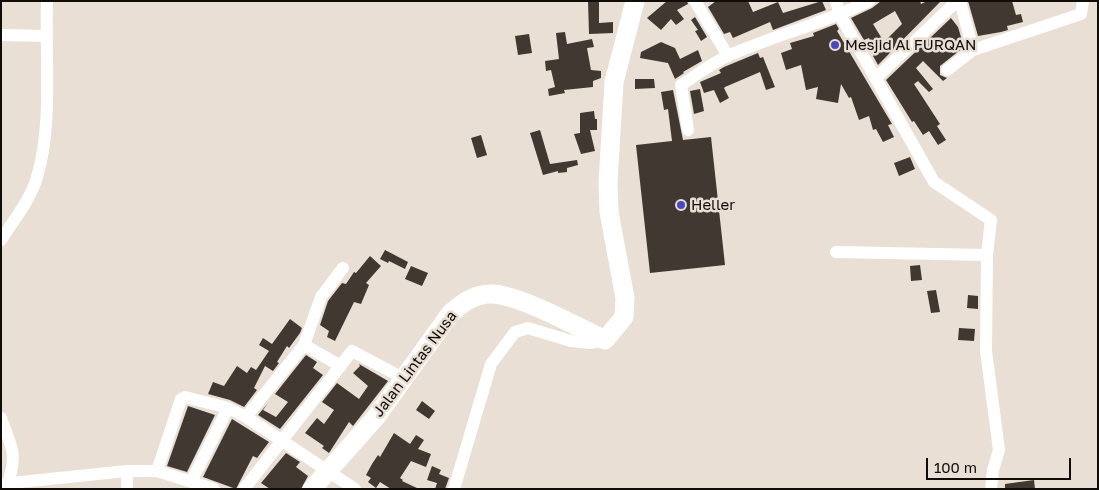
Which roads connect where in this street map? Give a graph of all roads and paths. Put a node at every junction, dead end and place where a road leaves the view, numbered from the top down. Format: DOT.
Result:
graph roads {
  1 [pos="47,1"];
  2 [pos="635,1"];
  3 [pos="695,1"];
  4 [pos="836,1"];
  5 [pos="869,1"];
  6 [pos="959,1"];
  7 [pos="1083,1"];
  8 [pos="840,15"];
  9 [pos="1,36"];
  10 [pos="46,36"];
  11 [pos="973,50"];
  12 [pos="728,56"];
  13 [pos="947,70"];
  14 [pos="876,77"];
  15 [pos="688,130"];
  16 [pos="1,240"];
  17 [pos="836,252"];
  18 [pos="988,255"];
  19 [pos="343,268"];
  20 [pos="605,340"];
  21 [pos="304,344"];
  22 [pos="341,366"];
  23 [pos="404,378"];
  24 [pos="228,408"];
  25 [pos="246,417"];
  26 [pos="1,418"];
  27 [pos="282,440"];
  28 [pos="127,471"];
  29 [pos="157,471"];
  30 [pos="328,472"];
  31 [pos="192,480"];
  32 [pos="4,483"];
  33 [pos="127,489"];
  34 [pos="214,489"];
  35 [pos="244,489"];
  36 [pos="312,489"];
  37 [pos="356,489"];
  38 [pos="454,489"];
  39 [pos="991,489"];
  1 -- 10 [label="street"];
  2 -- 20 [label="highway"];
  3 -- 12 [label="street"];
  4 -- 8 [label="street"];
  5 -- 8 [label="street"];
  6 -- 11 [label="street"];
  6 -- 14 [label="street"];
  7 -- 11 [label="street"];
  8 -- 12 [label="street"];
  8 -- 14 [label="street"];
  9 -- 10 [label="street"];
  10 -- 16 [label="street"];
  11 -- 13 [label="street"];
  12 -- 15 [label="street"];
  14 -- 18 [label="street"];
  17 -- 18 [label="street"];
  18 -- 39 [label="street"];
  19 -- 21 [label="street"];
  20 -- 23 [label="highway, Jalan Lintas Nusa"];
  20 -- 38 [label="street"];
  21 -- 22 [label="street"];
  21 -- 25 [label="street"];
  22 -- 23 [label="street"];
  22 -- 27 [label="street"];
  23 -- 30 [label="highway, Jalan Lintas Nusa"];
  24 -- 25 [label="street"];
  24 -- 29 [label="street"];
  24 -- 31 [label="street"];
  25 -- 27 [label="street"];
  26 -- 32 [label="street"];
  27 -- 30 [label="street"];
  27 -- 35 [label="street"];
  28 -- 29 [label="street"];
  28 -- 32 [label="street"];
  28 -- 33 [label="street"];
  29 -- 31 [label="street"];
  30 -- 36 [label="highway, Jalan Lintas Nusa"];
  30 -- 37 [label="street"];
  31 -- 34 [label="street"];
}
